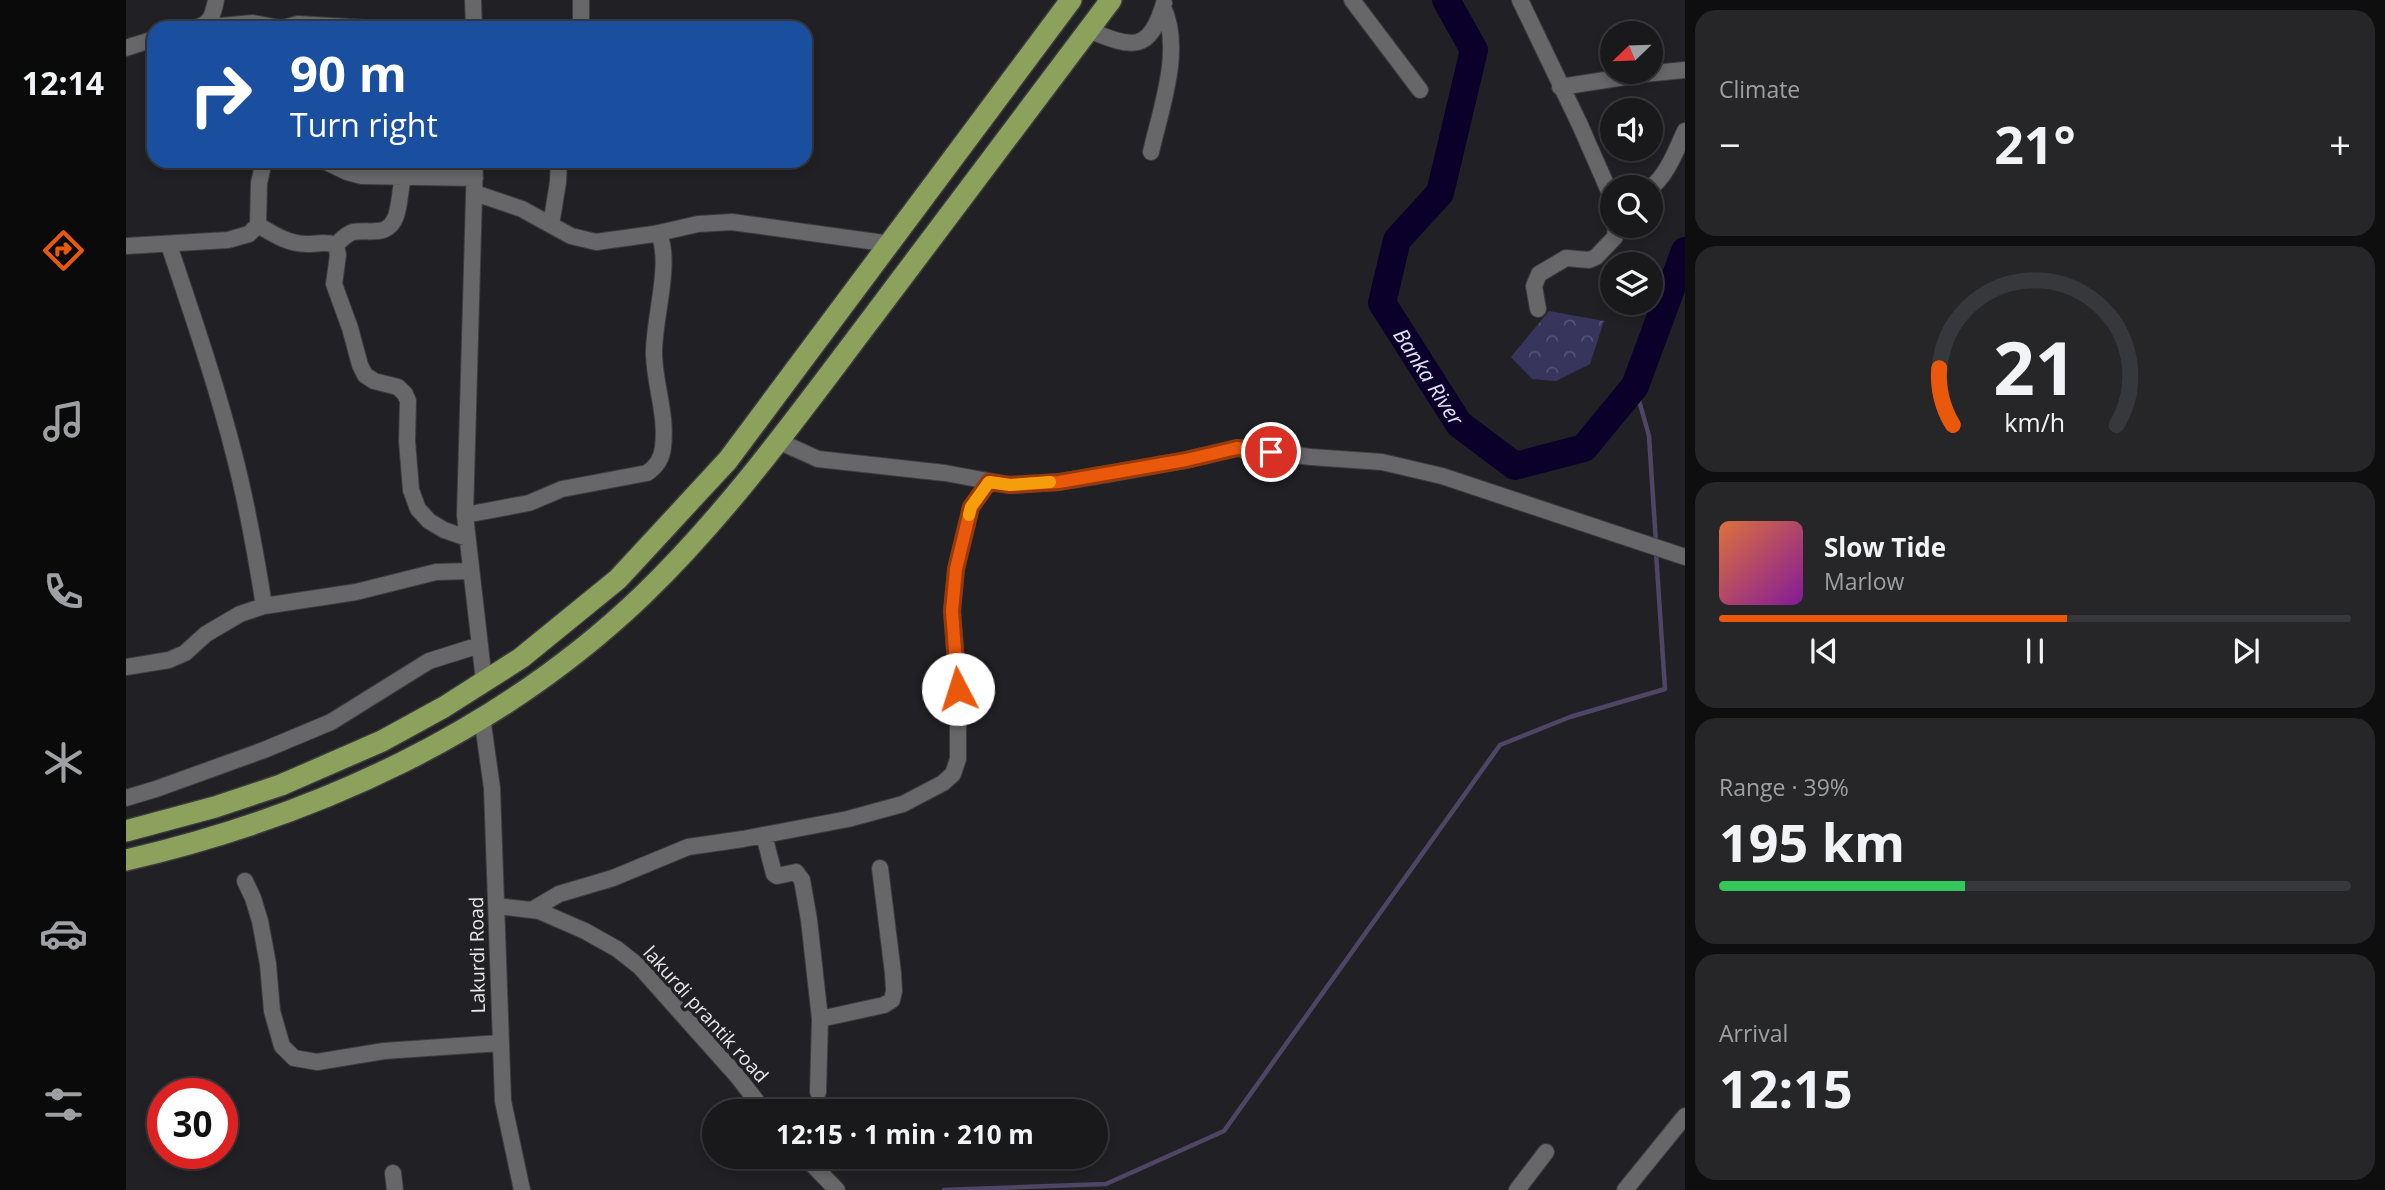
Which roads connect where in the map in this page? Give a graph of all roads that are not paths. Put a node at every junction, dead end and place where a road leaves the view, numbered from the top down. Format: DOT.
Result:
graph roads {
  1 [pos="216,0"];
  2 [pos="473,0"];
  3 [pos="581,0"];
  4 [pos="1071,0"];
  5 [pos="1111,0"];
  6 [pos="1352,0"];
  7 [pos="1520,0"];
  8 [pos="1164,4"];
  9 [pos="207,21"];
  10 [pos="474,21"];
  11 [pos="581,21"];
  12 [pos="1088,30"];
  13 [pos="147,41"];
  14 [pos="126,48"];
  15 [pos="1685,70"];
  16 [pos="1560,87"];
  17 [pos="1420,90"];
  18 [pos="1685,131"];
  19 [pos="1152,152"];
  20 [pos="262,168"];
  21 [pos="339,168"];
  22 [pos="475,168"];
  23 [pos="558,168"];
  24 [pos="1602,175"];
  25 [pos="1661,175"];
  26 [pos="403,177"];
  27 [pos="475,186"];
  28 [pos="258,225"];
  29 [pos="551,225"];
  30 [pos="654,234"];
  31 [pos="1614,238"];
  32 [pos="169,244"];
  33 [pos="891,244"];
  34 [pos="336,245"];
  35 [pos="126,246"];
  36 [pos="1538,309"];
  37 [pos="778,441"];
  38 [pos="989,482"];
  39 [pos="465,515"];
  40 [pos="467,538"];
  41 [pos="1685,557"];
  42 [pos="471,571"];
  43 [pos="264,606"];
  44 [pos="480,645"];
  45 [pos="126,667"];
  46 [pos="484,681"];
  47 [pos="482,717"];
  48 [pos="126,797"];
  49 [pos="126,831"];
  50 [pos="764,835"];
  51 [pos="126,860"];
  52 [pos="880,867"];
  53 [pos="245,881"];
  54 [pos="497,906"];
  55 [pos="531,910"];
  56 [pos="820,1019"];
  57 [pos="500,1043"];
  58 [pos="818,1092"];
  59 [pos="755,1099"];
  60 [pos="1685,1116"];
  61 [pos="1546,1152"];
  62 [pos="815,1169"];
  63 [pos="828,1186"];
  64 [pos="522,1190"];
  65 [pos="1517,1190"];
  66 [pos="1625,1190"];
  1 -- 9 [label="street"];
  2 -- 10 [label="street"];
  3 -- 11 [label="street"];
  4 -- 33 [label="highway"];
  5 -- 12 [label="highway"];
  6 -- 17 [label="street"];
  7 -- 16 [label="street"];
  8 -- 12 [label="street"];
  8 -- 19 [label="street"];
  12 -- 37 [label="highway"];
  13 -- 14 [label="street"];
  15 -- 16 [label="street"];
  16 -- 24 [label="street"];
  18 -- 25 [label="street"];
  20 -- 28 [label="street"];
  21 -- 26 [label="street"];
  22 -- 27 [label="street"];
  23 -- 29 [label="street"];
  26 -- 27 [label="street"];
  26 -- 34 [label="street"];
  27 -- 29 [label="street"];
  27 -- 39 [label="street"];
  28 -- 32 [label="street"];
  28 -- 34 [label="street"];
  29 -- 30 [label="street"];
  30 -- 33 [label="street"];
  30 -- 39 [label="street"];
  31 -- 36 [label="street"];
  32 -- 35 [label="street"];
  32 -- 43 [label="street"];
  33 -- 46 [label="highway"];
  34 -- 40 [label="street"];
  37 -- 38 [label="street"];
  37 -- 47 [label="highway"];
  38 -- 41 [label="street"];
  38 -- 50 [label="street"];
  39 -- 40 [label="street"];
  40 -- 42 [label="street"];
  42 -- 43 [label="street"];
  42 -- 44 [label="street"];
  43 -- 45 [label="street"];
  44 -- 46 [label="street"];
  44 -- 48 [label="street"];
  46 -- 49 [label="highway"];
  47 -- 51 [label="highway"];
  47 -- 54 [label="street, Lakurdi Road"];
  50 -- 55 [label="street"];
  50 -- 56 [label="street"];
  52 -- 56 [label="street"];
  53 -- 57 [label="street"];
  54 -- 55 [label="street, lakurdi prantik road"];
  54 -- 57 [label="street, Lakurdi Road"];
  55 -- 59 [label="street, lakurdi prantik road"];
  56 -- 58 [label="street"];
  57 -- 64 [label="street, Lakurdi Road"];
  60 -- 66 [label="street"];
  61 -- 65 [label="street"];
  62 -- 63 [label="street"];
}
